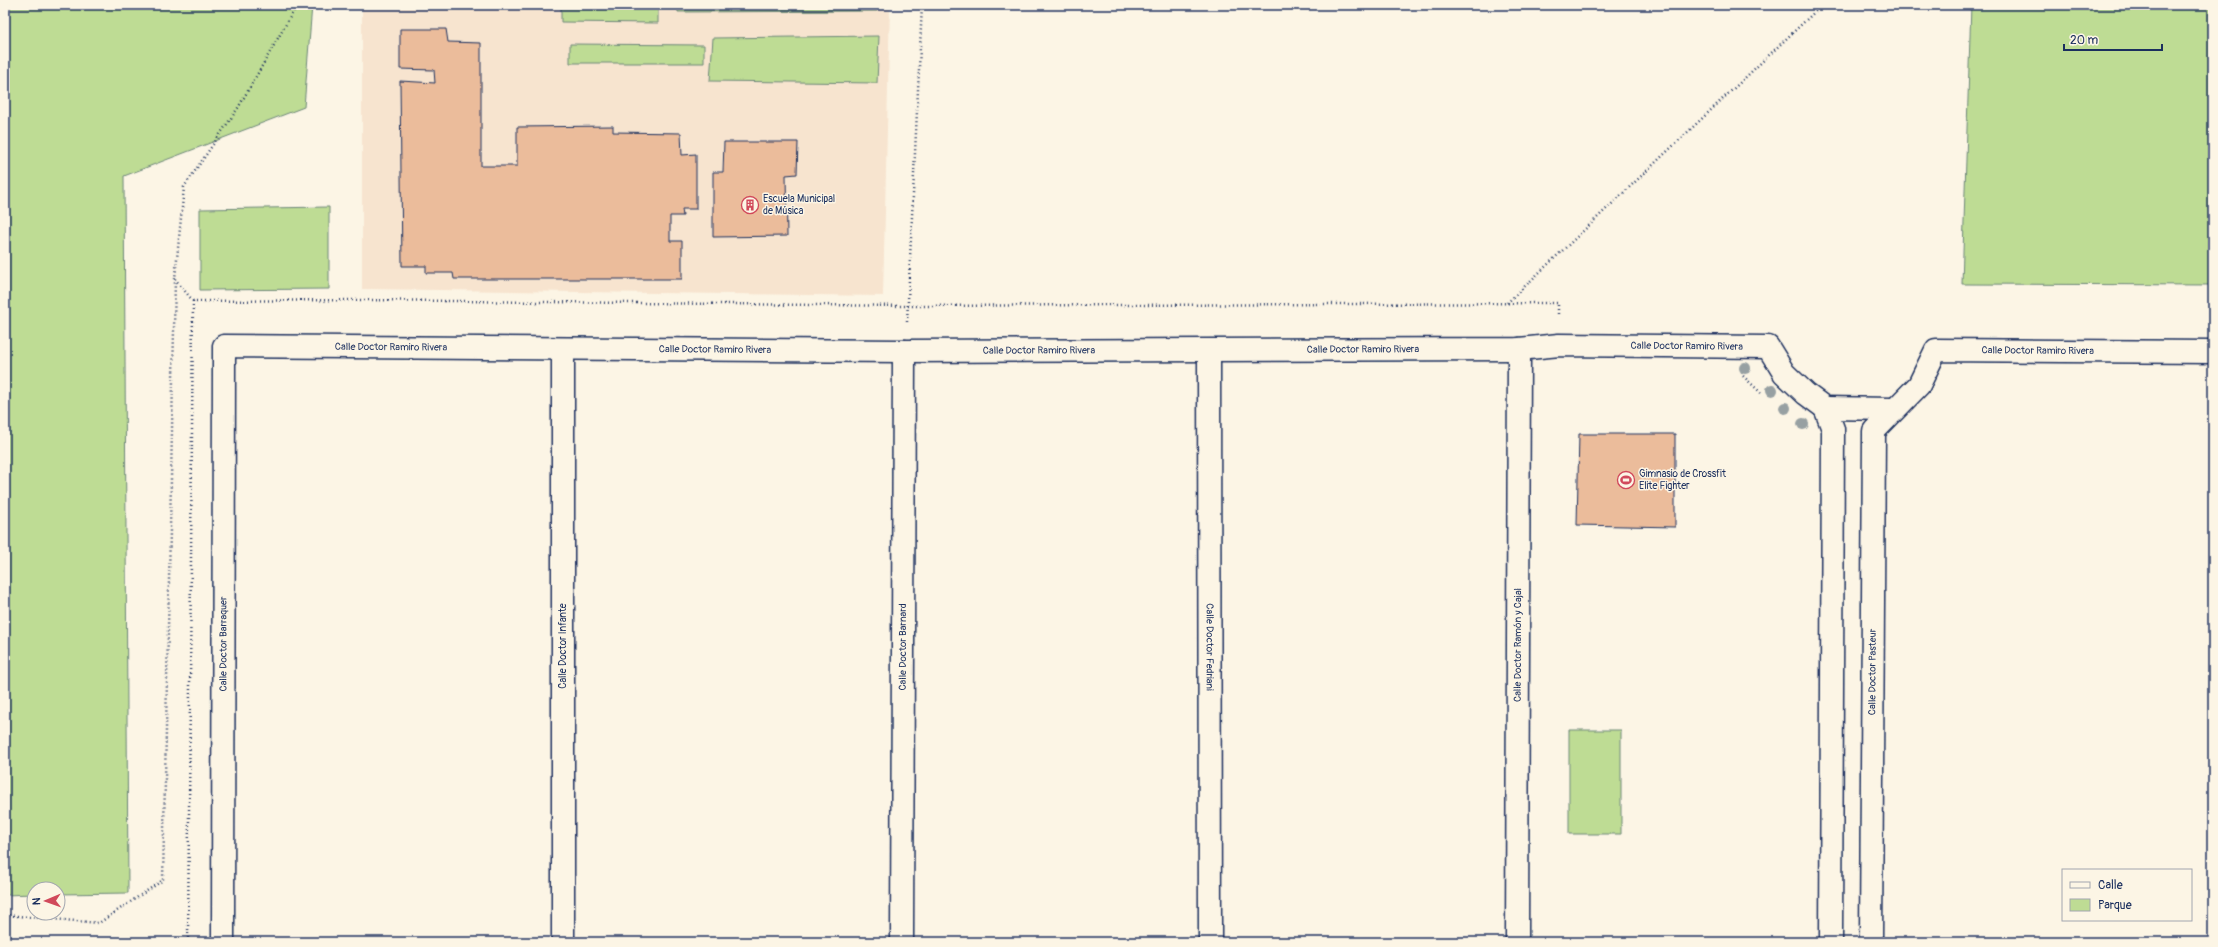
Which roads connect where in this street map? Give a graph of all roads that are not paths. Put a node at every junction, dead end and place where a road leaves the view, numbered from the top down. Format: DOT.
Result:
graph roads {
  1 [pos="224,346"];
  2 [pos="563,349"];
  3 [pos="1519,349"];
  4 [pos="904,351"];
  5 [pos="1209,351"];
  6 [pos="2213,352"];
  7 [pos="1825,408"];
  8 [pos="1893,409"];
  9 [pos="223,942"];
  10 [pos="563,942"];
  11 [pos="902,942"];
  12 [pos="1210,942"];
  13 [pos="1517,942"];
  14 [pos="1831,942"];
  15 [pos="1871,942"];
  1 -- 2 [label="street, Calle Doctor Ramiro Rivera"];
  1 -- 9 [label="street, Calle Doctor Barraquer"];
  2 -- 4 [label="street, Calle Doctor Ramiro Rivera"];
  2 -- 10 [label="street, Calle Doctor Infante"];
  3 -- 5 [label="street, Calle Doctor Ramiro Rivera"];
  3 -- 7 [label="street, Calle Doctor Ramiro Rivera"];
  3 -- 13 [label="street, Calle Doctor Ramón y Cajal"];
  4 -- 5 [label="street, Calle Doctor Ramiro Rivera"];
  4 -- 11 [label="street, Calle Doctor Barnard"];
  5 -- 12 [label="street, Calle Doctor Fedriani"];
  6 -- 8 [label="street, Calle Doctor Ramiro Rivera"];
  7 -- 8 [label="street"];
  7 -- 14 [label="street"];
  8 -- 15 [label="street, Calle Doctor Pasteur"];
}
